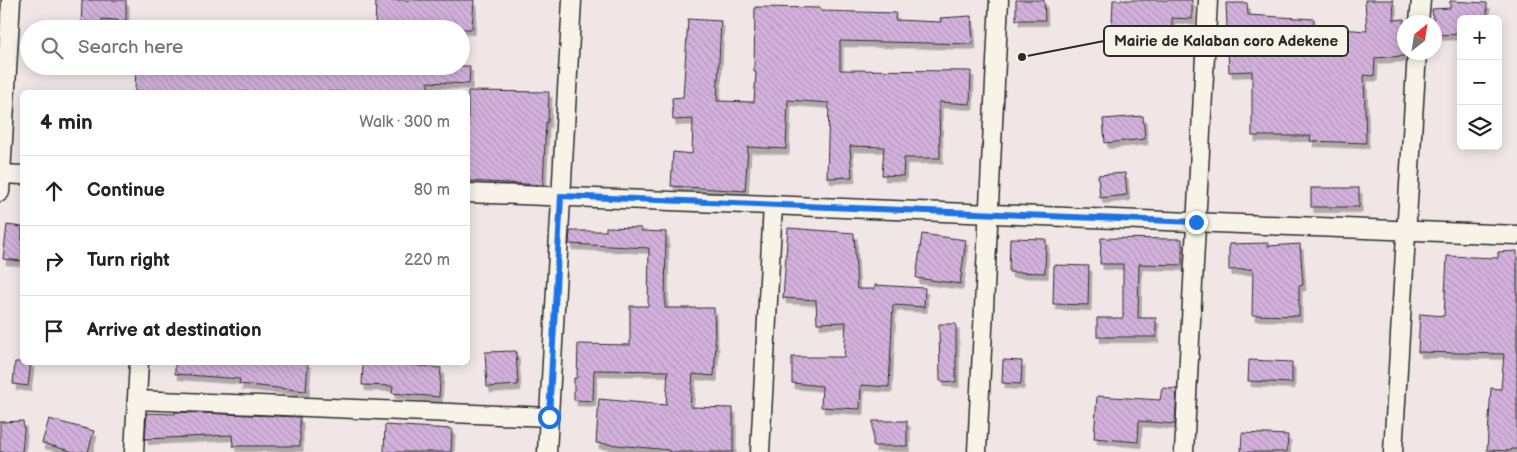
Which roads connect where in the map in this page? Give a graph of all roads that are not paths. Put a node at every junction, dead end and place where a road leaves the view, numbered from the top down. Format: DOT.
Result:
graph roads {
  1 [pos="11,0"];
  2 [pos="572,0"];
  3 [pos="994,0"];
  4 [pos="1208,0"];
  5 [pos="1421,0"];
  6 [pos="1420,15"];
  7 [pos="1417,60"];
  8 [pos="2,174"];
  9 [pos="20,175"];
  10 [pos="0,192"];
  11 [pos="470,193"];
  12 [pos="561,196"];
  13 [pos="773,205"];
  14 [pos="989,214"];
  15 [pos="1196,222"];
  16 [pos="1406,230"];
  17 [pos="1517,235"];
  18 [pos="139,365"];
  19 [pos="137,400"];
  20 [pos="549,417"];
  21 [pos="134,452"];
  22 [pos="547,452"];
  23 [pos="760,452"];
  24 [pos="977,452"];
  25 [pos="1184,452"];
  26 [pos="1393,452"];
  1 -- 8 [label="street"];
  2 -- 12 [label="street"];
  3 -- 14 [label="street"];
  4 -- 15 [label="street"];
  5 -- 6 [label="street"];
  7 -- 16 [label="street"];
  8 -- 9 [label="street"];
  8 -- 10 [label="street"];
  11 -- 12 [label="street"];
  12 -- 13 [label="street"];
  12 -- 20 [label="street"];
  13 -- 14 [label="street"];
  13 -- 23 [label="street"];
  14 -- 15 [label="street"];
  14 -- 24 [label="street"];
  15 -- 16 [label="street"];
  15 -- 25 [label="street"];
  16 -- 17 [label="street"];
  16 -- 26 [label="street"];
  18 -- 19 [label="street"];
  19 -- 20 [label="street"];
  19 -- 21 [label="street"];
  20 -- 22 [label="street"];
}
